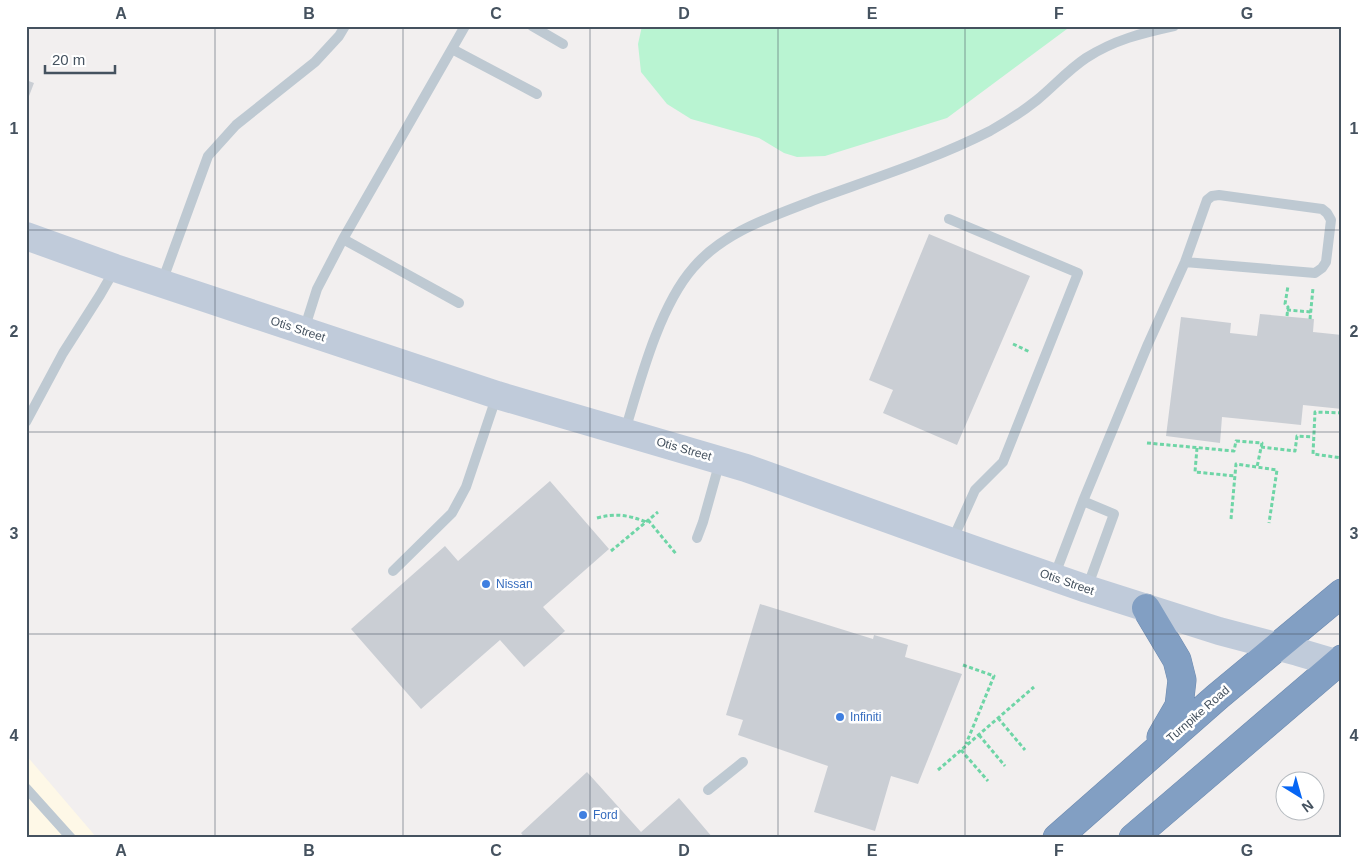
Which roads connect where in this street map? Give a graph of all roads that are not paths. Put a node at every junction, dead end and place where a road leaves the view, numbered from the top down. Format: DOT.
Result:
graph roads {
  1 [pos="345,26"];
  2 [pos="465,26"];
  3 [pos="532,26"];
  4 [pos="1174,26"];
  5 [pos="563,44"];
  6 [pos="452,49"];
  7 [pos="537,94"];
  8 [pos="949,219"];
  9 [pos="26,236"];
  10 [pos="344,239"];
  11 [pos="1185,262"];
  12 [pos="115,268"];
  13 [pos="161,284"];
  14 [pos="458,303"];
  15 [pos="304,331"];
  16 [pos="497,394"];
  17 [pos="26,422"];
  18 [pos="624,432"];
  19 [pos="720,460"];
  20 [pos="1083,501"];
  21 [pos="697,538"];
  22 [pos="952,542"];
  23 [pos="393,571"];
  24 [pos="1054,577"];
  25 [pos="1087,589"];
  26 [pos="1342,593"];
  27 [pos="1146,608"];
  28 [pos="1277,647"];
  29 [pos="1340,663"];
  30 [pos="1151,754"];
  31 [pos="743,762"];
  32 [pos="26,788"];
  33 [pos="708,790"];
  34 [pos="71,838"];
  35 [pos="1057,838"];
  36 [pos="1133,838"];
  1 -- 13 [label="lane"];
  2 -- 6 [label="lane"];
  3 -- 5 [label="lane"];
  4 -- 18 [label="lane"];
  6 -- 7 [label="lane"];
  6 -- 10 [label="lane"];
  8 -- 22 [label="lane"];
  9 -- 12 [label="main road, Otis Street"];
  10 -- 14 [label="lane"];
  10 -- 15 [label="lane"];
  11 -- 11 [label="lane"];
  11 -- 20 [label="lane"];
  12 -- 13 [label="main road, Otis Street"];
  12 -- 17 [label="lane"];
  13 -- 15 [label="main road, Otis Street"];
  15 -- 16 [label="main road, Otis Street"];
  16 -- 18 [label="main road, Otis Street"];
  16 -- 23 [label="lane"];
  18 -- 19 [label="main road, Otis Street"];
  19 -- 21 [label="lane"];
  19 -- 22 [label="main road, Otis Street"];
  20 -- 24 [label="lane"];
  20 -- 25 [label="lane"];
  22 -- 24 [label="main road, Otis Street"];
  24 -- 25 [label="main road, Otis Street"];
  25 -- 27 [label="main road, Otis Street"];
  26 -- 28 [label="highway, Turnpike Road"];
  27 -- 28 [label="main road, Otis Street"];
  27 -- 30 [label="highway"];
  28 -- 29 [label="main road, Otis Street"];
  28 -- 30 [label="highway, Turnpike Road"];
  29 -- 36 [label="highway"];
  30 -- 35 [label="highway, Turnpike Road"];
  31 -- 33 [label="lane"];
  32 -- 34 [label="lane"];
}
